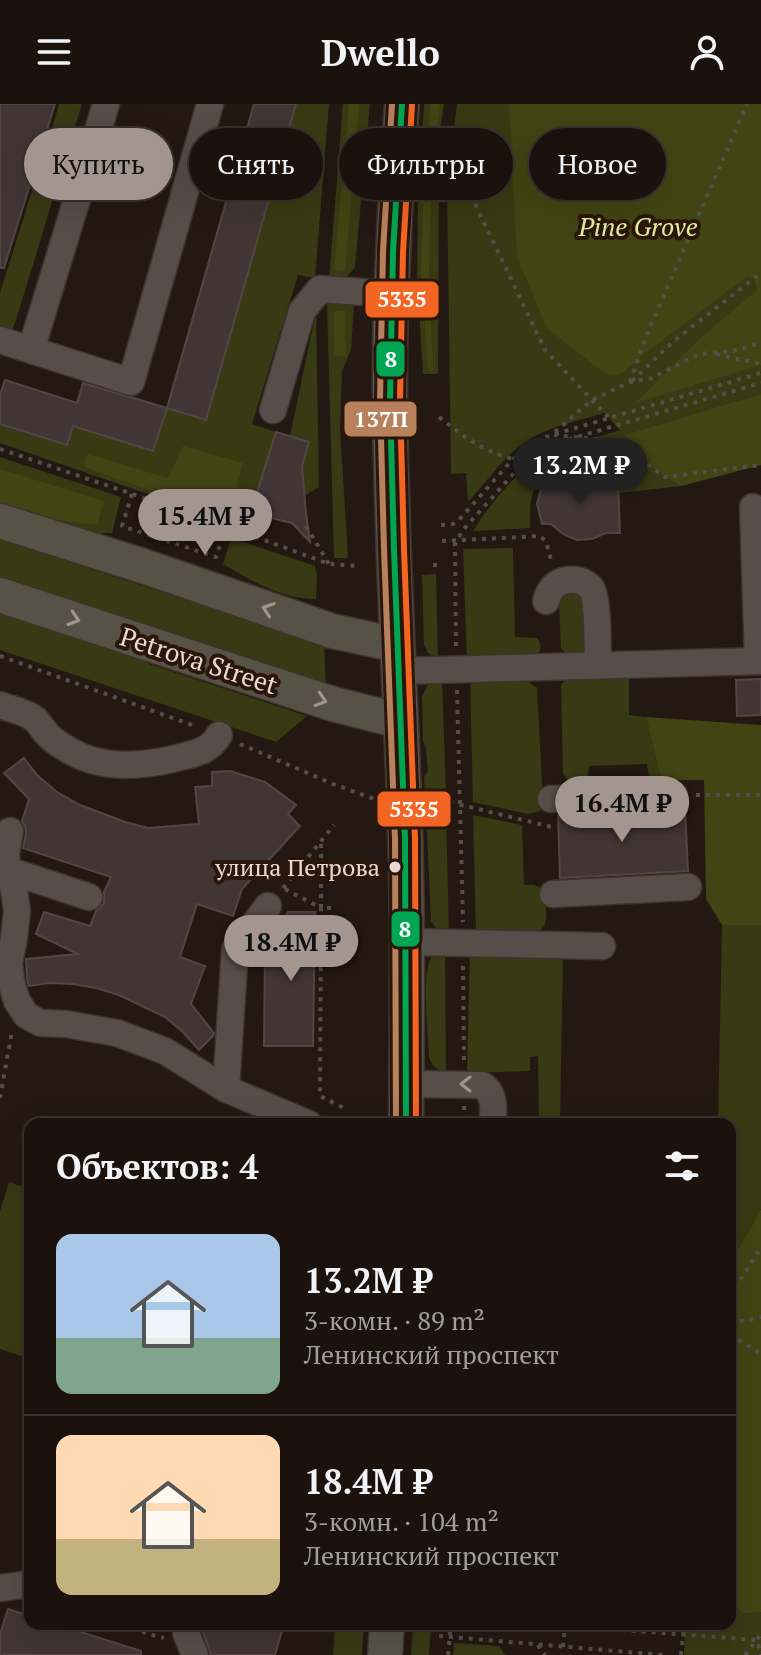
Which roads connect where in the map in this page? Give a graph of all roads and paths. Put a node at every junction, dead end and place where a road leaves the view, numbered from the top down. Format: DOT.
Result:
graph roads {
  1 [pos="106,104"];
  2 [pos="210,104"];
  3 [pos="402,104"];
  4 [pos="747,104"];
  5 [pos="473,200"];
  6 [pos="761,273"];
  7 [pos="391,294"];
  8 [pos="0,340"];
  9 [pos="761,343"];
  10 [pos="31,350"];
  11 [pos="710,353"];
  12 [pos="761,364"];
  13 [pos="761,373"];
  14 [pos="630,382"];
  15 [pos="592,400"];
  16 [pos="273,410"];
  17 [pos="439,417"];
  18 [pos="608,417"];
  19 [pos="551,435"];
  20 [pos="0,449"];
  21 [pos="513,459"];
  22 [pos="761,465"];
  23 [pos="132,494"];
  24 [pos="753,507"];
  25 [pos="0,521"];
  26 [pos="441,525"];
  27 [pos="226,526"];
  28 [pos="306,526"];
  29 [pos="442,541"];
  30 [pos="329,564"];
  31 [pos="433,565"];
  32 [pos="443,565"];
  33 [pos="358,566"];
  34 [pos="551,592"];
  35 [pos="0,596"];
  36 [pos="398,658"];
  37 [pos="760,661"];
  38 [pos="598,665"];
  39 [pos="0,705"];
  40 [pos="400,721"];
  41 [pos="219,735"];
  42 [pos="674,795"];
  43 [pos="761,795"];
  44 [pos="423,799"];
  45 [pos="551,799"];
  46 [pos="334,825"];
  47 [pos="552,827"];
  48 [pos="10,831"];
  49 [pos="321,841"];
  50 [pos="7,870"];
  51 [pos="688,887"];
  52 [pos="553,894"];
  53 [pos="89,897"];
  54 [pos="275,897"];
  55 [pos="321,908"];
  56 [pos="336,908"];
  57 [pos="407,942"];
  58 [pos="602,946"];
  59 [pos="17,1001"];
  60 [pos="406,1084"];
  61 [pos="226,1089"];
  62 [pos="0,1098"];
  63 [pos="344,1108"];
  64 [pos="295,1118"];
  65 [pos="406,1118"];
  66 [pos="493,1118"];
  67 [pos="761,1247"];
  68 [pos="736,1287"];
  69 [pos="761,1317"];
  70 [pos="736,1322"];
  71 [pos="736,1337"];
  72 [pos="761,1354"];
  73 [pos="24,1585"];
  74 [pos="0,1588"];
  75 [pos="387,1630"];
  76 [pos="451,1630"];
  77 [pos="565,1630"];
  78 [pos="624,1630"];
  79 [pos="683,1630"];
  80 [pos="179,1632"];
  81 [pos="682,1634"];
  82 [pos="761,1634"];
  83 [pos="439,1636"];
  84 [pos="450,1637"];
  85 [pos="757,1640"];
  86 [pos="538,1645"];
  87 [pos="563,1647"];
  88 [pos="195,1655"];
  89 [pos="385,1655"];
  90 [pos="448,1655"];
  91 [pos="545,1655"];
  92 [pos="663,1655"];
  93 [pos="681,1655"];
  94 [pos="745,1655"];
  95 [pos="761,1655"];
  1 -- 10 [label="street"];
  2 -- 10 [label="street"];
  3 -- 7 [label="main road"];
  4 -- 14 [label="path"];
  5 -- 15 [label="path"];
  6 -- 14 [label="path"];
  7 -- 16 [label="street"];
  7 -- 36 [label="main road"];
  8 -- 10 [label="street"];
  9 -- 11 [label="path"];
  11 -- 12 [label="path"];
  11 -- 14 [label="path"];
  13 -- 18 [label="path"];
  14 -- 15 [label="path"];
  15 -- 18 [label="path"];
  15 -- 19 [label="path"];
  17 -- 21 [label="path"];
  18 -- 19 [label="path"];
  19 -- 21 [label="path"];
  19 -- 22 [label="path"];
  20 -- 23 [label="path"];
  21 -- 26 [label="path"];
  23 -- 27 [label="path"];
  23 -- 27 [label="path"];
  24 -- 37 [label="street"];
  36 -- 25 [label="main road, one-way"];
  27 -- 30 [label="path"];
  28 -- 30 [label="path"];
  29 -- 34 [label="path"];
  30 -- 33 [label="path"];
  31 -- 32 [label="path"];
  34 -- 38 [label="street"];
  35 -- 40 [label="main road, Petrova Street, one-way"];
  36 -- 38 [label="street"];
  36 -- 40 [label="main road"];
  37 -- 38 [label="street"];
  39 -- 41 [label="street"];
  40 -- 57 [label="main road"];
  42 -- 43 [label="path"];
  42 -- 45 [label="street"];
  44 -- 47 [label="path"];
  46 -- 49 [label="path"];
  48 -- 50 [label="street"];
  49 -- 54 [label="path"];
  49 -- 55 [label="path"];
  50 -- 53 [label="street"];
  50 -- 59 [label="street"];
  51 -- 52 [label="street"];
  54 -- 55 [label="path"];
  54 -- 61 [label="street"];
  55 -- 56 [label="path"];
  55 -- 63 [label="path"];
  57 -- 58 [label="street"];
  57 -- 60 [label="main road"];
  59 -- 61 [label="street"];
  59 -- 62 [label="path"];
  60 -- 65 [label="main road"];
  66 -- 60 [label="street, one-way"];
  61 -- 64 [label="street"];
  67 -- 68 [label="path"];
  69 -- 70 [label="path"];
  71 -- 72 [label="path"];
  73 -- 74 [label="street"];
  75 -- 89 [label="main road"];
  76 -- 84 [label="path"];
  77 -- 87 [label="path"];
  78 -- 81 [label="path"];
  79 -- 81 [label="path"];
  80 -- 88 [label="street"];
  81 -- 85 [label="path"];
  81 -- 93 [label="path"];
  82 -- 85 [label="path"];
  83 -- 84 [label="path"];
  84 -- 86 [label="path"];
  84 -- 90 [label="path"];
  85 -- 94 [label="path"];
  85 -- 95 [label="path"];
  86 -- 87 [label="path"];
  86 -- 91 [label="path"];
  87 -- 92 [label="path"];
}
